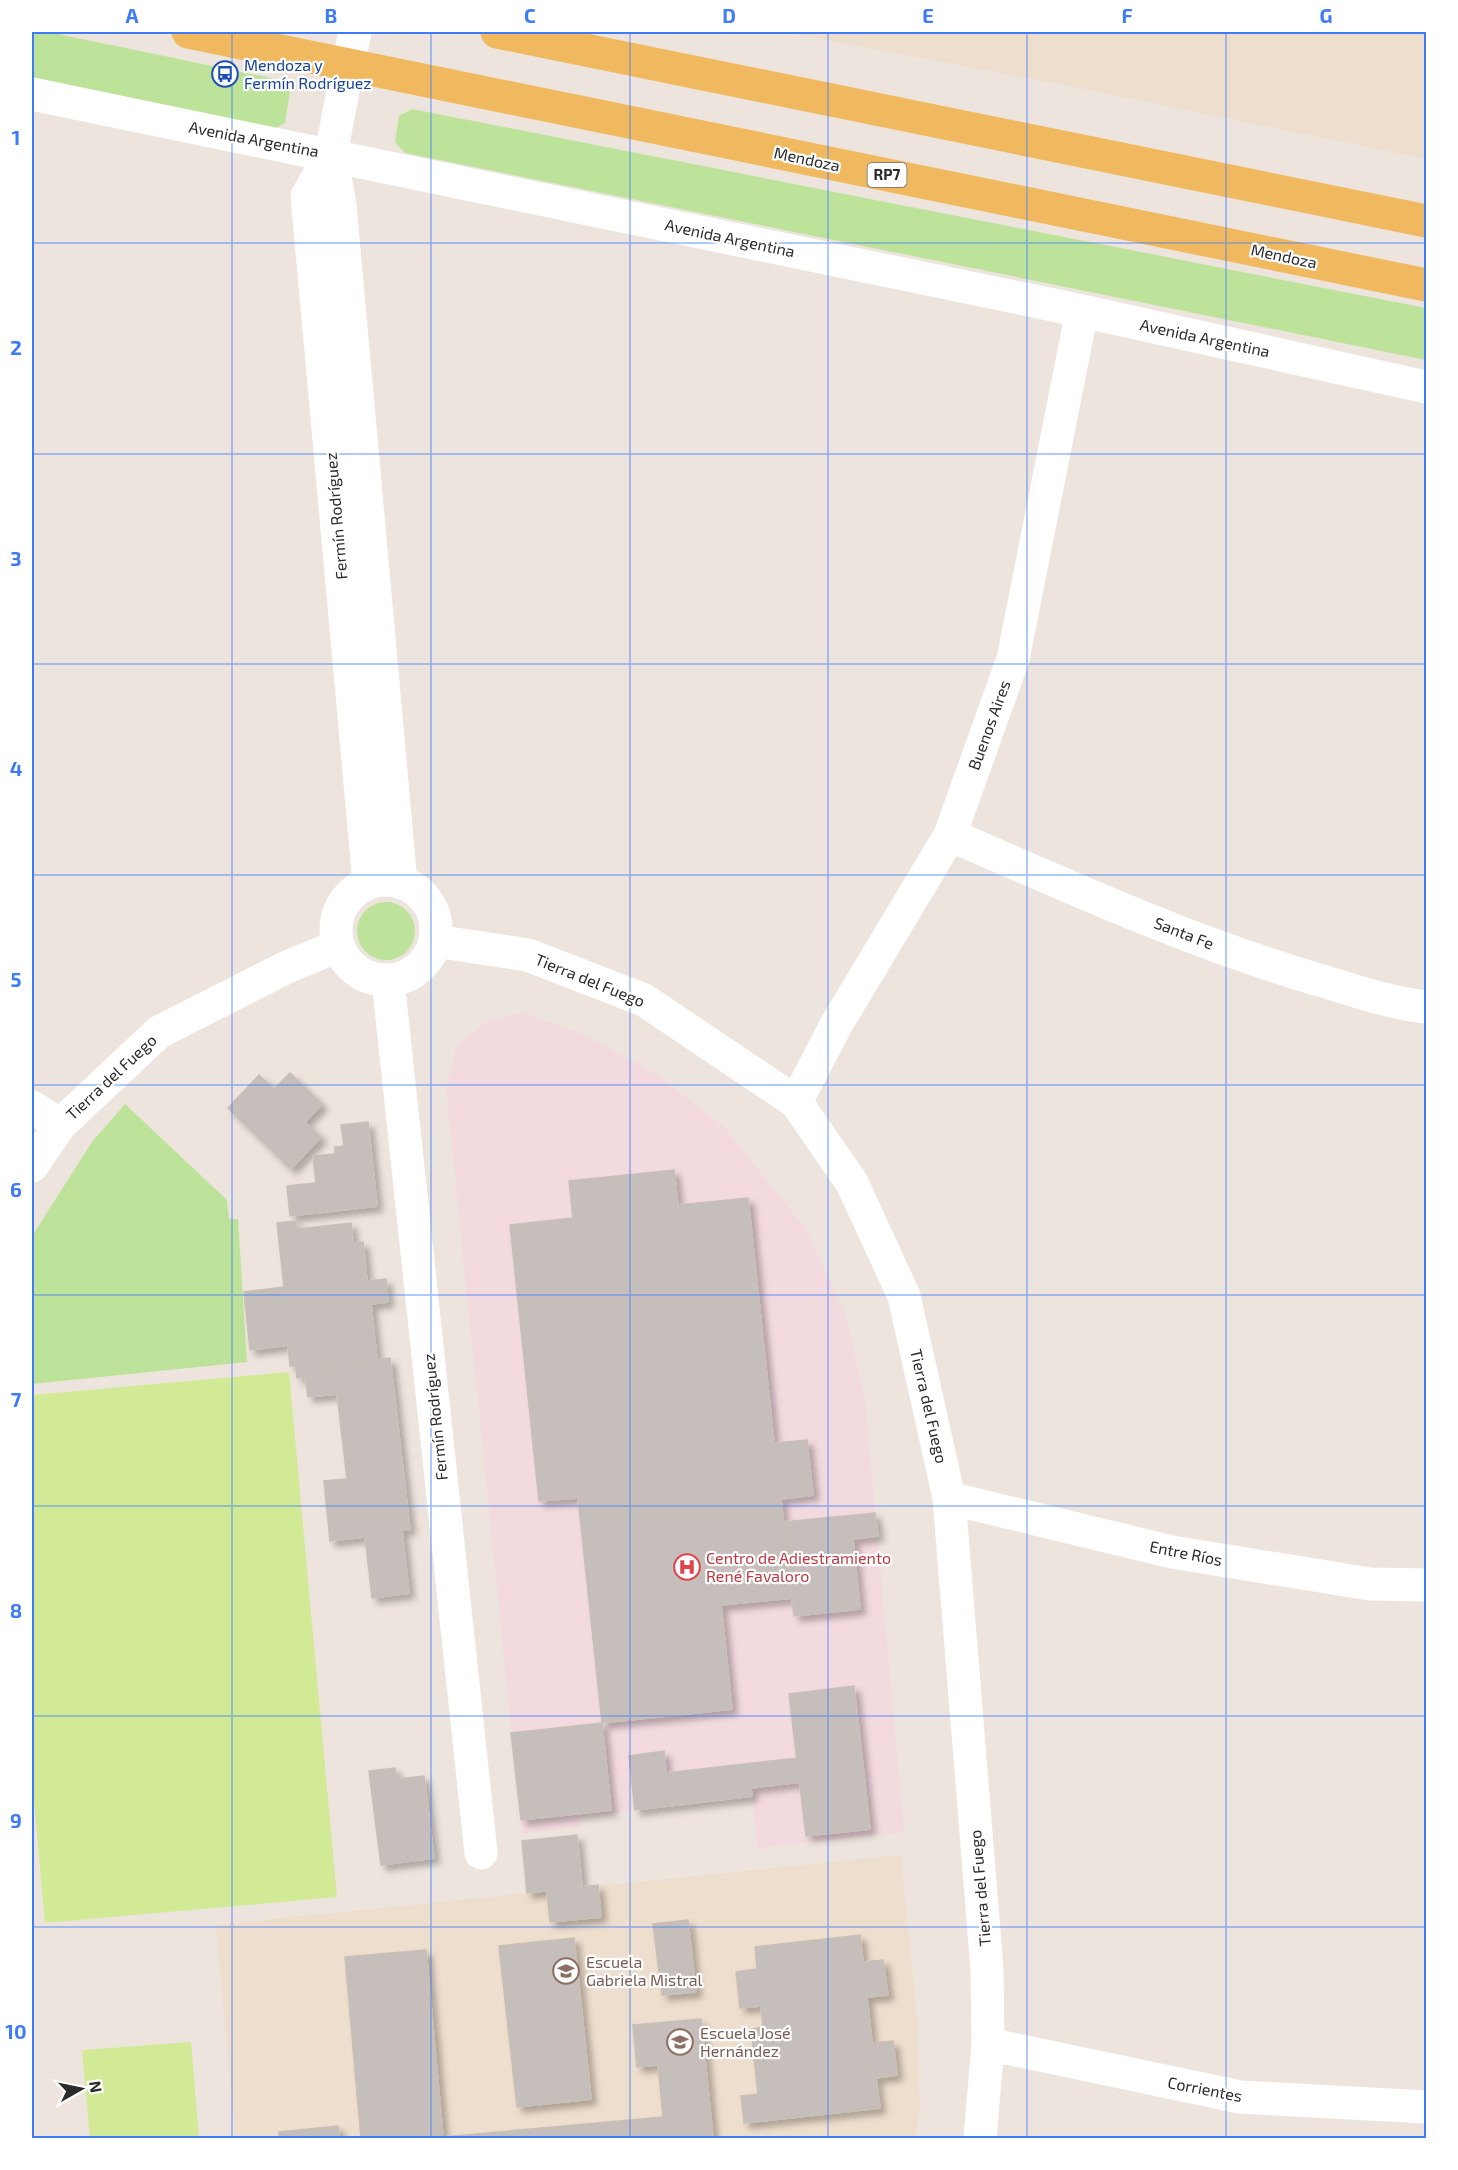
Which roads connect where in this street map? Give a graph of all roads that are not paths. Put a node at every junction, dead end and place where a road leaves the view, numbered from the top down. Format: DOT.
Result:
graph roads {
  1 [pos="188,32"];
  2 [pos="355,32"];
  3 [pos="496,32"];
  4 [pos="348,65"];
  5 [pos="32,94"];
  6 [pos="331,154"];
  7 [pos="1426,222"];
  8 [pos="1426,285"];
  9 [pos="1082,311"];
  10 [pos="1426,387"];
  11 [pos="950,835"];
  12 [pos="369,883"];
  13 [pos="401,883"];
  14 [pos="435,941"];
  15 [pos="338,946"];
  16 [pos="388,981"];
  17 [pos="1426,1007"];
  18 [pos="796,1102"];
  19 [pos="32,1107"];
  20 [pos="60,1125"];
  21 [pos="32,1166"];
  22 [pos="949,1498"];
  23 [pos="1426,1585"];
  24 [pos="481,1853"];
  25 [pos="988,2044"];
  26 [pos="1426,2107"];
  27 [pos="980,2139"];
  1 -- 4 [label="main road, Mendoza / RP7"];
  2 -- 4 [label="street, Fermín Rodríguez"];
  3 -- 7 [label="main road"];
  4 -- 6 [label="street, Fermín Rodríguez"];
  4 -- 8 [label="main road, Mendoza / RP7"];
  5 -- 6 [label="street, Avenida Argentina"];
  6 -- 9 [label="street, Avenida Argentina"];
  6 -- 12 [label="street, Fermín Rodríguez"];
  6 -- 13 [label="street, Fermín Rodríguez"];
  9 -- 10 [label="street, Avenida Argentina"];
  9 -- 11 [label="street, Buenos Aires"];
  11 -- 17 [label="street, Santa Fe"];
  11 -- 18 [label="street, Buenos Aires"];
  12 -- 13 [label="street"];
  12 -- 15 [label="street"];
  13 -- 14 [label="street"];
  14 -- 16 [label="street"];
  14 -- 18 [label="street, Tierra del Fuego"];
  15 -- 16 [label="street"];
  15 -- 20 [label="street, Tierra del Fuego"];
  16 -- 24 [label="street, Fermín Rodríguez"];
  18 -- 22 [label="street, Tierra del Fuego"];
  19 -- 20 [label="street"];
  20 -- 21 [label="street, Tierra del Fuego"];
  22 -- 23 [label="street, Entre Ríos"];
  22 -- 25 [label="street, Tierra del Fuego"];
  25 -- 26 [label="street, Corrientes"];
  25 -- 27 [label="street, Tierra del Fuego"];
}
